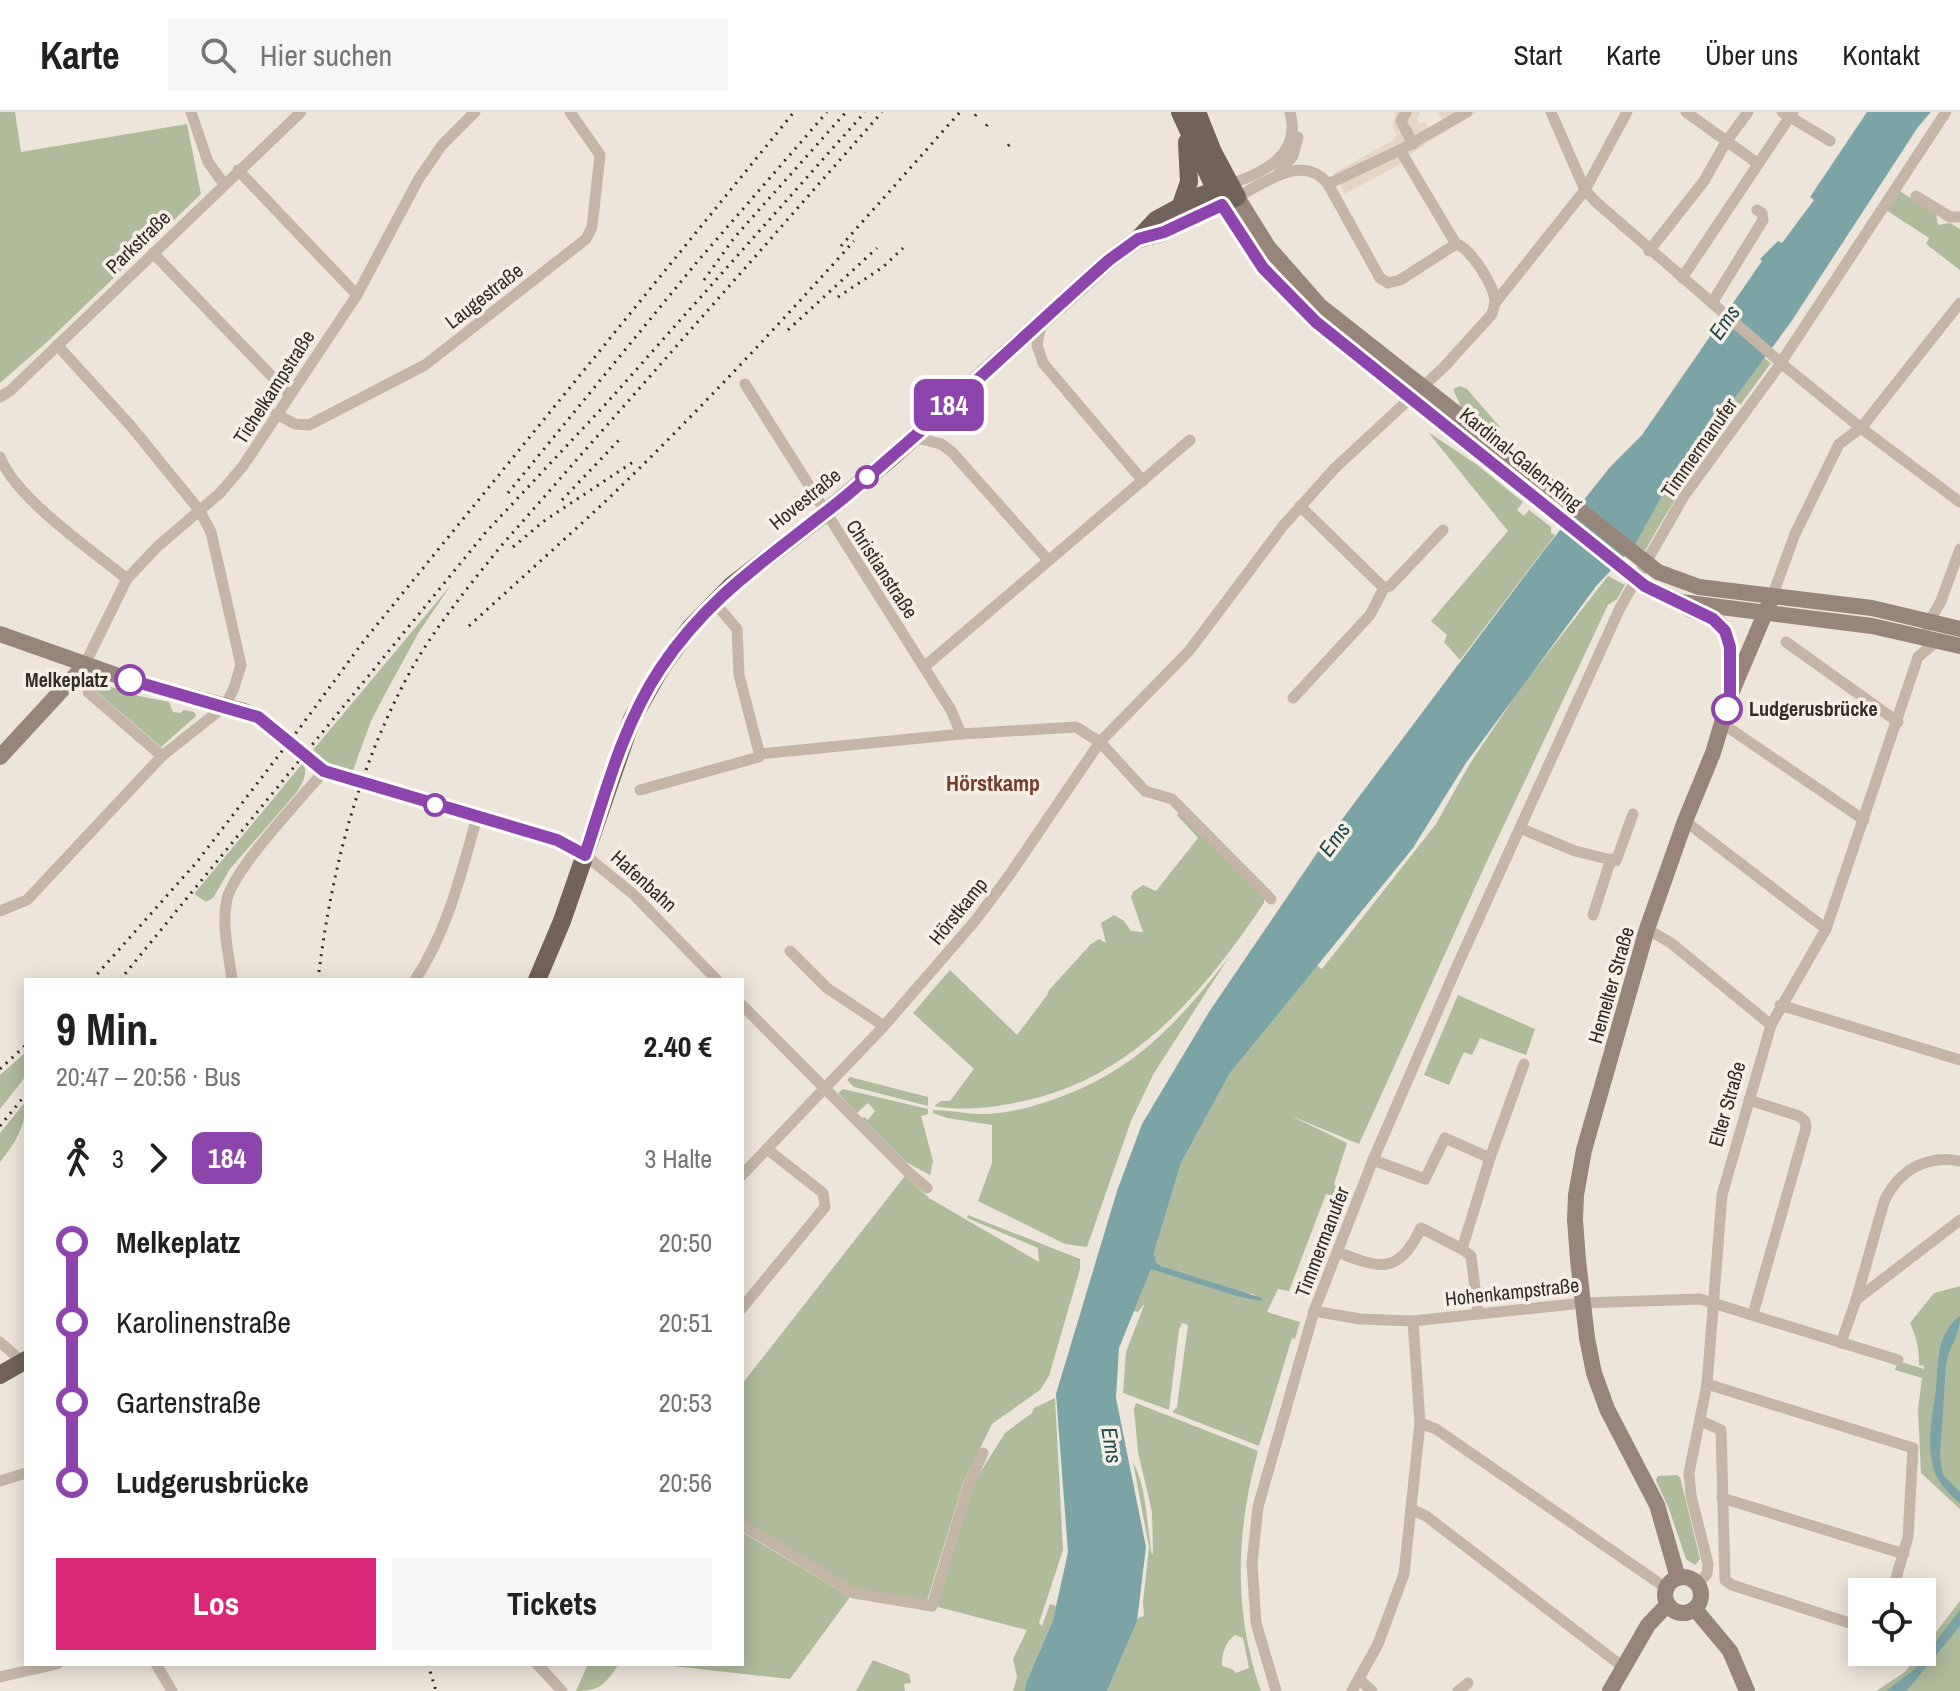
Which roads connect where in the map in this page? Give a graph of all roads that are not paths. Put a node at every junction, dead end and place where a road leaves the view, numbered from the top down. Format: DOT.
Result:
graph roads {
  1 [pos="191,112"];
  2 [pos="301,112"];
  3 [pos="475,112"];
  4 [pos="570,112"];
  5 [pos="1197,112"];
  6 [pos="1291,112"];
  7 [pos="1406,112"];
  8 [pos="1467,112"];
  9 [pos="1551,112"];
  10 [pos="1627,112"];
  11 [pos="1686,112"];
  12 [pos="1748,112"];
  13 [pos="1946,112"];
  14 [pos="1788,114"];
  15 [pos="1183,120"];
  16 [pos="1830,141"];
  17 [pos="1726,142"];
  18 [pos="1413,144"];
  19 [pos="1403,155"];
  20 [pos="1757,163"];
  21 [pos="238,170"];
  22 [pos="1278,174"];
  23 [pos="224,184"];
  24 [pos="1328,184"];
  25 [pos="1585,190"];
  26 [pos="1226,194"];
  27 [pos="1917,197"];
  28 [pos="1181,205"];
  29 [pos="1757,210"];
  30 [pos="1960,217"];
  31 [pos="1138,239"];
  32 [pos="1456,244"];
  33 [pos="1649,251"];
  34 [pos="153,253"];
  35 [pos="1682,278"];
  36 [pos="357,295"];
  37 [pos="1960,303"];
  38 [pos="1715,305"];
  39 [pos="1493,308"];
  40 [pos="1041,323"];
  41 [pos="57,345"];
  42 [pos="745,384"];
  43 [pos="1415,393"];
  44 [pos="289,394"];
  45 [pos="0,397"];
  46 [pos="276,414"];
  47 [pos="1861,428"];
  48 [pos="913,437"];
  49 [pos="1190,440"];
  50 [pos="0,457"];
  51 [pos="1143,481"];
  52 [pos="1540,493"];
  53 [pos="1960,502"];
  54 [pos="1300,506"];
  55 [pos="200,511"];
  56 [pos="824,514"];
  57 [pos="1443,530"];
  58 [pos="1960,549"];
  59 [pos="1048,560"];
  60 [pos="127,579"];
  61 [pos="1384,588"];
  62 [pos="1772,597"];
  63 [pos="714,602"];
  64 [pos="1681,602"];
  65 [pos="1764,613"];
  66 [pos="1960,629"];
  67 [pos="0,634"];
  68 [pos="1925,634"];
  69 [pos="1786,642"];
  70 [pos="1960,646"];
  71 [pos="1918,657"];
  72 [pos="84,666"];
  73 [pos="924,667"];
  74 [pos="88,692"];
  75 [pos="1730,696"];
  76 [pos="1293,698"];
  77 [pos="225,706"];
  78 [pos="1898,722"];
  79 [pos="1723,724"];
  80 [pos="961,734"];
  81 [pos="1100,742"];
  82 [pos="162,756"];
  83 [pos="759,756"];
  84 [pos="0,757"];
  85 [pos="324,771"];
  86 [pos="640,790"];
  87 [pos="1633,814"];
  88 [pos="477,817"];
  89 [pos="1864,820"];
  90 [pos="1685,821"];
  91 [pos="1520,828"];
  92 [pos="585,855"];
  93 [pos="1611,859"];
  94 [pos="1271,899"];
  95 [pos="0,911"];
  96 [pos="1593,915"];
  97 [pos="1647,929"];
  98 [pos="1826,929"];
  99 [pos="790,951"];
  100 [pos="232,978"];
  101 [pos="416,978"];
  102 [pos="538,978"];
  103 [pos="715,978"];
  104 [pos="1780,1005"];
  105 [pos="744,1007"];
  106 [pos="1771,1025"];
  107 [pos="884,1026"];
  108 [pos="1960,1060"];
  109 [pos="1524,1064"];
  110 [pos="824,1087"];
  111 [pos="1749,1100"];
  112 [pos="767,1149"];
  113 [pos="1490,1158"];
  114 [pos="1373,1160"];
  115 [pos="1960,1161"];
  116 [pos="744,1173"];
  117 [pos="927,1188"];
  118 [pos="1960,1220"];
  119 [pos="1462,1249"];
  120 [pos="1337,1252"];
  121 [pos="1856,1300"];
  122 [pos="1714,1302"];
  123 [pos="1583,1303"];
  124 [pos="744,1306"];
  125 [pos="1314,1311"];
  126 [pos="1478,1313"];
  127 [pos="1753,1314"];
  128 [pos="1413,1321"];
  129 [pos="0,1342"];
  130 [pos="1841,1343"];
  131 [pos="1898,1360"];
  132 [pos="24,1362"];
  133 [pos="24,1363"];
  134 [pos="0,1375"];
  135 [pos="1707,1384"];
  136 [pos="1701,1421"];
  137 [pos="1420,1423"];
  138 [pos="983,1453"];
  139 [pos="24,1474"];
  140 [pos="0,1481"];
  141 [pos="1722,1498"];
  142 [pos="1411,1509"];
  143 [pos="744,1526"];
  144 [pos="1904,1554"];
  145 [pos="1896,1578"];
  146 [pos="1697,1584"];
  147 [pos="1671,1590"];
  148 [pos="1695,1609"];
  149 [pos="1848,1622"];
  150 [pos="48,1666"];
  151 [pos="157,1666"];
  152 [pos="539,1666"];
  153 [pos="1623,1667"];
  154 [pos="0,1677"];
  155 [pos="1360,1680"];
  156 [pos="172,1691"];
  157 [pos="562,1691"];
  158 [pos="1276,1691"];
  159 [pos="1352,1691"];
  160 [pos="1372,1691"];
  161 [pos="1610,1691"];
  162 [pos="1747,1691"];
  1 -- 23 [label="street"];
  2 -- 21 [label="street, Parkstraße"];
  3 -- 36 [label="street, Tichelkampstraße"];
  4 -- 46 [label="street, Laugestraße"];
  5 -- 26 [label="main road, Kardinal-Galen-Ring"];
  6 -- 22 [label="street"];
  6 -- 26 [label="street"];
  7 -- 18 [label="street"];
  8 -- 18 [label="street"];
  9 -- 25 [label="street"];
  10 -- 25 [label="street, Hörstkamp"];
  11 -- 17 [label="street"];
  12 -- 17 [label="street"];
  13 -- 91 [label="street, Timmermanufer"];
  14 -- 16 [label="street"];
  14 -- 20 [label="street"];
  15 -- 26 [label="main road, Kardinal-Galen-Ring"];
  15 -- 28 [label="main road"];
  17 -- 20 [label="street"];
  17 -- 33 [label="street"];
  18 -- 19 [label="street"];
  19 -- 24 [label="street"];
  19 -- 32 [label="street"];
  20 -- 35 [label="street"];
  21 -- 23 [label="street, Parkstraße"];
  21 -- 36 [label="street"];
  22 -- 24 [label="street"];
  22 -- 26 [label="street"];
  23 -- 34 [label="street, Parkstraße"];
  24 -- 32 [label="street"];
  25 -- 33 [label="street"];
  25 -- 39 [label="street, Hörstkamp"];
  26 -- 28 [label="main road, Hovestraße"];
  26 -- 31 [label="main road, Hovestraße"];
  26 -- 43 [label="main road, Kardinal-Galen-Ring"];
  26 -- 43 [label="main road, Kardinal-Galen-Ring"];
  27 -- 30 [label="street"];
  28 -- 31 [label="main road, Hovestraße"];
  29 -- 38 [label="street"];
  31 -- 40 [label="main road, Hovestraße"];
  32 -- 39 [label="street"];
  33 -- 35 [label="street"];
  34 -- 41 [label="street, Parkstraße"];
  34 -- 44 [label="street"];
  35 -- 38 [label="street"];
  36 -- 44 [label="street, Tichelkampstraße"];
  37 -- 47 [label="street, Hemelter Straße"];
  38 -- 47 [label="street"];
  39 -- 43 [label="street, Hörstkamp"];
  40 -- 48 [label="main road, Hovestraße"];
  40 -- 51 [label="street"];
  41 -- 45 [label="street, Parkstraße"];
  41 -- 55 [label="street"];
  42 -- 56 [label="street, Christianstraße"];
  43 -- 52 [label="main road, Kardinal-Galen-Ring"];
  43 -- 54 [label="street, Hörstkamp"];
  44 -- 46 [label="street, Tichelkampstraße"];
  46 -- 55 [label="street, Tichelkampstraße"];
  47 -- 53 [label="street"];
  47 -- 62 [label="street, Hemelter Straße"];
  48 -- 56 [label="main road, Hovestraße"];
  48 -- 59 [label="street"];
  49 -- 51 [label="street"];
  50 -- 60 [label="street"];
  51 -- 59 [label="street"];
  52 -- 62 [label="main road, Kardinal-Galen-Ring"];
  52 -- 64 [label="main road, Kardinal-Galen-Ring"];
  54 -- 61 [label="street"];
  54 -- 81 [label="street, Hörstkamp"];
  55 -- 60 [label="street, Tichelkampstraße"];
  55 -- 77 [label="street"];
  56 -- 63 [label="main road, Hovestraße"];
  56 -- 73 [label="street, Christianstraße"];
  57 -- 61 [label="street"];
  58 -- 68 [label="street"];
  59 -- 73 [label="street"];
  60 -- 72 [label="street, Tichelkampstraße"];
  61 -- 76 [label="street"];
  62 -- 65 [label="main road, Hemelter Straße"];
  62 -- 68 [label="main road, Kardinal-Galen-Ring"];
  63 -- 83 [label="street"];
  63 -- 92 [label="main road, Hovestraße"];
  64 -- 65 [label="main road, Kardinal-Galen-Ring"];
  64 -- 75 [label="main road"];
  65 -- 68 [label="main road, Kardinal-Galen-Ring"];
  65 -- 75 [label="main road, Hemelter Straße"];
  66 -- 68 [label="main road, Kardinal-Galen-Ring"];
  67 -- 72 [label="main road, Hafenbahn"];
  68 -- 70 [label="main road, Kardinal-Galen-Ring"];
  68 -- 71 [label="street"];
  68 -- 71 [label="street"];
  69 -- 78 [label="street"];
  71 -- 78 [label="street, Elter Straße"];
  72 -- 77 [label="main road, Hafenbahn"];
  72 -- 84 [label="main road"];
  73 -- 80 [label="street, Christianstraße"];
  74 -- 82 [label="street"];
  75 -- 79 [label="main road, Hemelter Straße"];
  77 -- 82 [label="street"];
  77 -- 85 [label="main road, Hafenbahn"];
  78 -- 89 [label="street, Elter Straße"];
  79 -- 89 [label="street"];
  79 -- 90 [label="main road, Hemelter Straße"];
  80 -- 81 [label="street"];
  80 -- 83 [label="street"];
  81 -- 94 [label="street"];
  81 -- 107 [label="street, Hörstkamp"];
  82 -- 95 [label="street"];
  83 -- 86 [label="street"];
  85 -- 88 [label="main road, Hafenbahn"];
  85 -- 100 [label="street"];
  87 -- 93 [label="street"];
  88 -- 92 [label="main road, Hafenbahn"];
  88 -- 101 [label="street"];
  89 -- 98 [label="street, Elter Straße"];
  90 -- 97 [label="main road, Hemelter Straße"];
  90 -- 98 [label="street"];
  91 -- 93 [label="street"];
  91 -- 114 [label="street, Timmermanufer"];
  92 -- 102 [label="main road, Hovestraße"];
  92 -- 103 [label="street, Hafenbahn"];
  93 -- 96 [label="street"];
  97 -- 106 [label="street"];
  97 -- 123 [label="main road, Hemelter Straße"];
  98 -- 104 [label="street, Elter Straße"];
  99 -- 107 [label="street"];
  104 -- 106 [label="street, Elter Straße"];
  104 -- 108 [label="street"];
  105 -- 110 [label="street"];
  106 -- 111 [label="street, Elter Straße"];
  107 -- 110 [label="street, Hörstkamp"];
  109 -- 113 [label="street"];
  110 -- 112 [label="street, Hörstkamp"];
  110 -- 117 [label="street"];
  111 -- 122 [label="street, Elter Straße"];
  111 -- 127 [label="street"];
  112 -- 116 [label="street, Hörstkamp"];
  112 -- 124 [label="street"];
  113 -- 114 [label="street"];
  113 -- 119 [label="street"];
  114 -- 120 [label="street, Timmermanufer"];
  115 -- 121 [label="street"];
  118 -- 121 [label="street"];
  119 -- 120 [label="street"];
  119 -- 126 [label="street"];
  120 -- 125 [label="street, Timmermanufer"];
  121 -- 130 [label="street"];
  122 -- 123 [label="street, Hohenkampstraße"];
  122 -- 127 [label="street, Hohenkampstraße"];
  122 -- 135 [label="street, Elter Straße"];
  123 -- 126 [label="street, Hohenkampstraße"];
  123 -- 147 [label="main road, Hemelter Straße"];
  125 -- 128 [label="street, Hohenkampstraße"];
  125 -- 158 [label="street, Timmermanufer"];
  126 -- 128 [label="street, Hohenkampstraße"];
  127 -- 130 [label="street, Hohenkampstraße"];
  128 -- 137 [label="street"];
  129 -- 132 [label="street"];
  130 -- 131 [label="street, Hohenkampstraße"];
  133 -- 134 [label="main road"];
  135 -- 136 [label="street, Elter Straße"];
  135 -- 144 [label="street"];
  136 -- 141 [label="street"];
  136 -- 146 [label="street, Elter Straße"];
  137 -- 142 [label="street"];
  137 -- 147 [label="street"];
  138 -- 143 [label="street"];
  139 -- 140 [label="street"];
  141 -- 144 [label="street"];
  141 -- 149 [label="street"];
  142 -- 153 [label="street"];
  142 -- 155 [label="street"];
  144 -- 145 [label="street"];
  146 -- 147 [label="main road"];
  146 -- 148 [label="main road"];
  147 -- 148 [label="main road"];
  147 -- 153 [label="main road"];
  148 -- 162 [label="main road"];
  150 -- 154 [label="street"];
  151 -- 156 [label="street"];
  152 -- 157 [label="street"];
  153 -- 161 [label="main road"];
  155 -- 159 [label="street"];
  155 -- 160 [label="street"];
}
